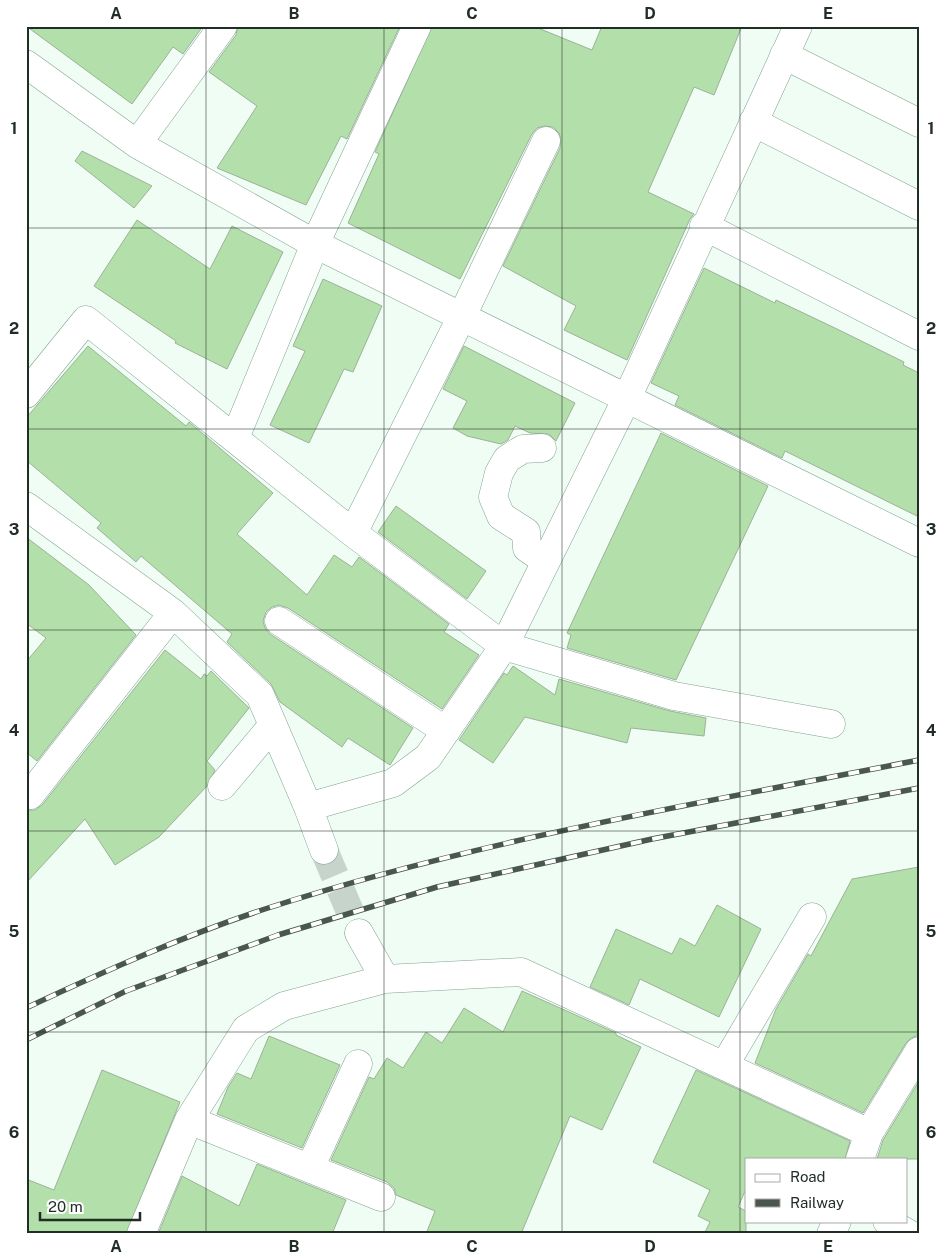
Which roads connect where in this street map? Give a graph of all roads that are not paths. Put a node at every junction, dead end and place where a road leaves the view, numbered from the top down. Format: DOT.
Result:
graph roads {
  1 [pos="223,26"];
  2 [pos="417,26"];
  3 [pos="798,26"];
  4 [pos="784,55"];
  5 [pos="31,76"];
  6 [pos="753,122"];
  7 [pos="919,122"];
  8 [pos="546,141"];
  9 [pos="137,144"];
  10 [pos="919,206"];
  11 [pos="704,226"];
  12 [pos="316,244"];
  13 [pos="462,316"];
  14 [pos="919,336"];
  15 [pos="26,394"];
  16 [pos="627,398"];
  17 [pos="235,438"];
  18 [pos="542,448"];
  19 [pos="26,506"];
  20 [pos="353,533"];
  21 [pos="919,543"];
  22 [pos="546,561"];
  23 [pos="173,613"];
  24 [pos="279,621"];
  25 [pos="504,646"];
  26 [pos="831,724"];
  27 [pos="273,725"];
  28 [pos="446,731"];
  29 [pos="222,786"];
  30 [pos="27,796"];
  31 [pos="308,807"];
  32 [pos="324,850"];
  33 [pos="812,917"];
  34 [pos="359,933"];
  35 [pos="385,979"];
  36 [pos="919,1051"];
  37 [pos="358,1064"];
  38 [pos="724,1066"];
  39 [pos="190,1120"];
  40 [pos="869,1133"];
  41 [pos="860,1158"];
  42 [pos="310,1168"];
  43 [pos="381,1197"];
  44 [pos="837,1222"];
  45 [pos="889,1222"];
  46 [pos="141,1234"];
  47 [pos="831,1234"];
  48 [pos="909,1234"];
  1 -- 9 [label="street"];
  2 -- 12 [label="street"];
  3 -- 4 [label="street"];
  4 -- 6 [label="street"];
  4 -- 7 [label="street"];
  5 -- 9 [label="street"];
  6 -- 10 [label="street"];
  6 -- 11 [label="street"];
  8 -- 13 [label="street"];
  9 -- 12 [label="street"];
  11 -- 14 [label="street"];
  11 -- 16 [label="street"];
  12 -- 13 [label="street"];
  12 -- 17 [label="street"];
  13 -- 16 [label="street"];
  13 -- 20 [label="street"];
  15 -- 17 [label="street"];
  16 -- 21 [label="street"];
  16 -- 22 [label="street"];
  17 -- 20 [label="street"];
  18 -- 22 [label="street"];
  19 -- 23 [label="street"];
  20 -- 25 [label="street"];
  22 -- 25 [label="street"];
  23 -- 27 [label="street"];
  23 -- 30 [label="street"];
  24 -- 28 [label="street"];
  25 -- 26 [label="street"];
  25 -- 28 [label="street"];
  27 -- 29 [label="street"];
  27 -- 31 [label="street"];
  28 -- 31 [label="street"];
  31 -- 32 [label="street"];
  33 -- 38 [label="street"];
  34 -- 35 [label="street"];
  35 -- 38 [label="street"];
  35 -- 39 [label="street"];
  36 -- 40 [label="street"];
  37 -- 42 [label="street"];
  38 -- 40 [label="street"];
  39 -- 42 [label="street"];
  39 -- 46 [label="street"];
  40 -- 41 [label="street"];
  42 -- 43 [label="street"];
  44 -- 47 [label="street"];
  45 -- 48 [label="street"];
}
